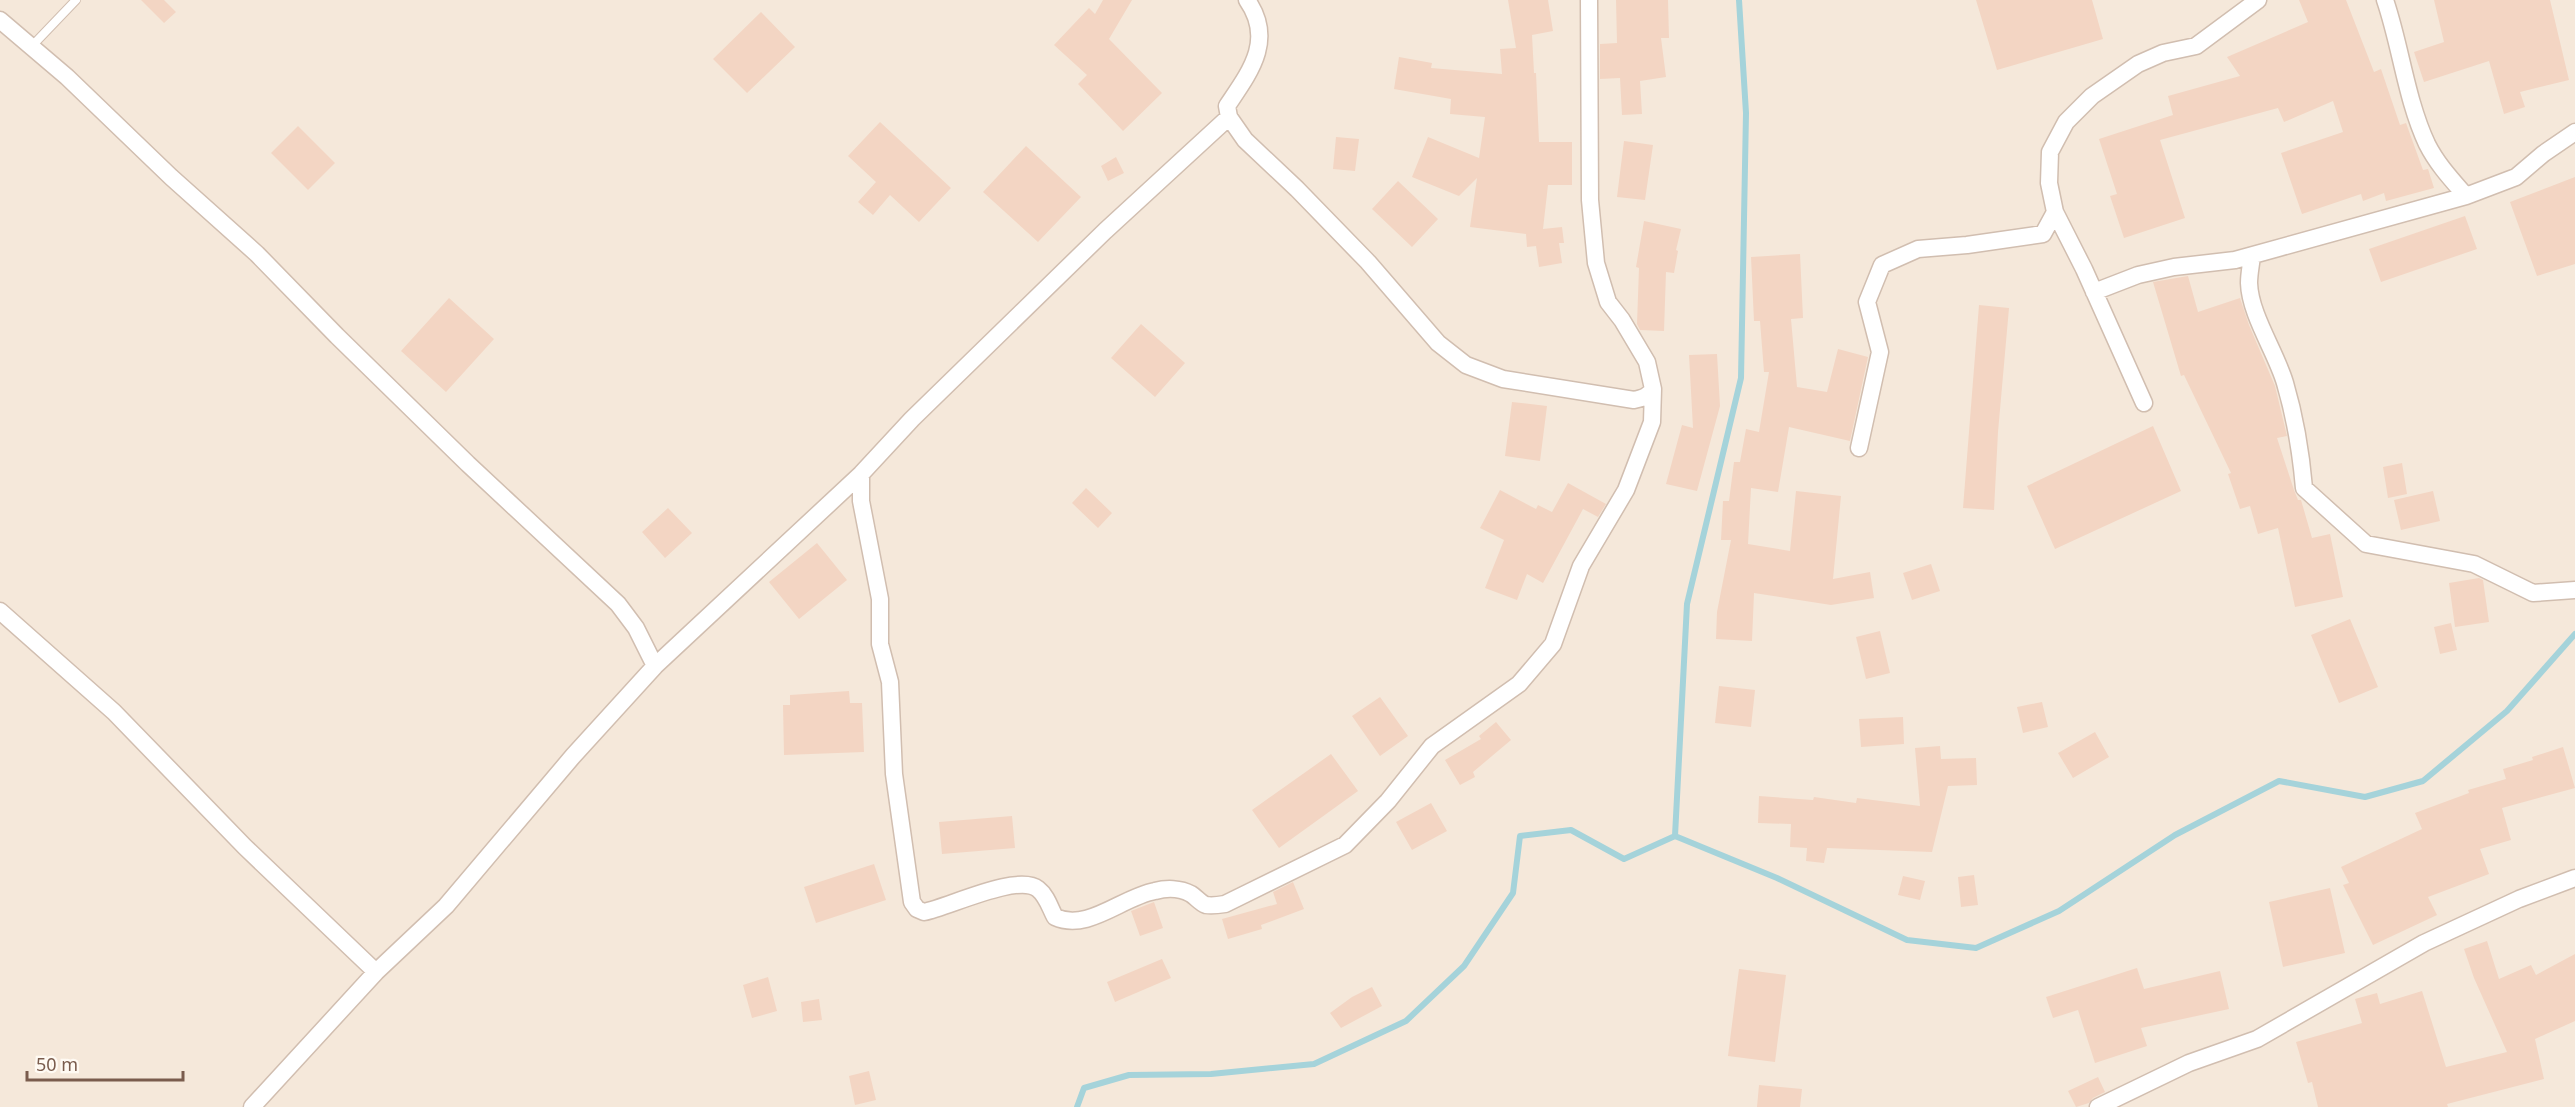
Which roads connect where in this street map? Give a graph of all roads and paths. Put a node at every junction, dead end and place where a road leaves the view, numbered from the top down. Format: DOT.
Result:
graph roads {
  1 [pos="76,0"];
  2 [pos="1247,0"];
  3 [pos="1589,0"];
  4 [pos="2258,0"];
  5 [pos="2385,0"];
  6 [pos="0,20"];
  7 [pos="31,47"];
  8 [pos="1229,117"];
  9 [pos="2575,132"];
  10 [pos="2466,196"];
  11 [pos="2055,212"];
  12 [pos="2252,256"];
  13 [pos="2094,292"];
  14 [pos="1653,388"];
  15 [pos="2144,404"];
  16 [pos="1858,448"];
  17 [pos="861,474"];
  18 [pos="2575,590"];
  19 [pos="0,611"];
  20 [pos="655,666"];
  21 [pos="2575,878"];
  22 [pos="376,972"];
  23 [pos="252,1107"];
  24 [pos="2098,1107"];
  1 -- 7 [label="lane"];
  2 -- 8 [label="street"];
  3 -- 14 [label="street"];
  4 -- 11 [label="street"];
  5 -- 10 [label="street"];
  6 -- 7 [label="street"];
  7 -- 20 [label="street"];
  8 -- 14 [label="street"];
  8 -- 17 [label="street"];
  9 -- 10 [label="street"];
  10 -- 12 [label="street"];
  11 -- 13 [label="street"];
  11 -- 16 [label="street"];
  12 -- 13 [label="street"];
  12 -- 18 [label="street"];
  13 -- 15 [label="street"];
  14 -- 17 [label="street"];
  17 -- 20 [label="street"];
  19 -- 22 [label="street"];
  20 -- 22 [label="street"];
  21 -- 24 [label="street"];
  22 -- 23 [label="street"];
}
